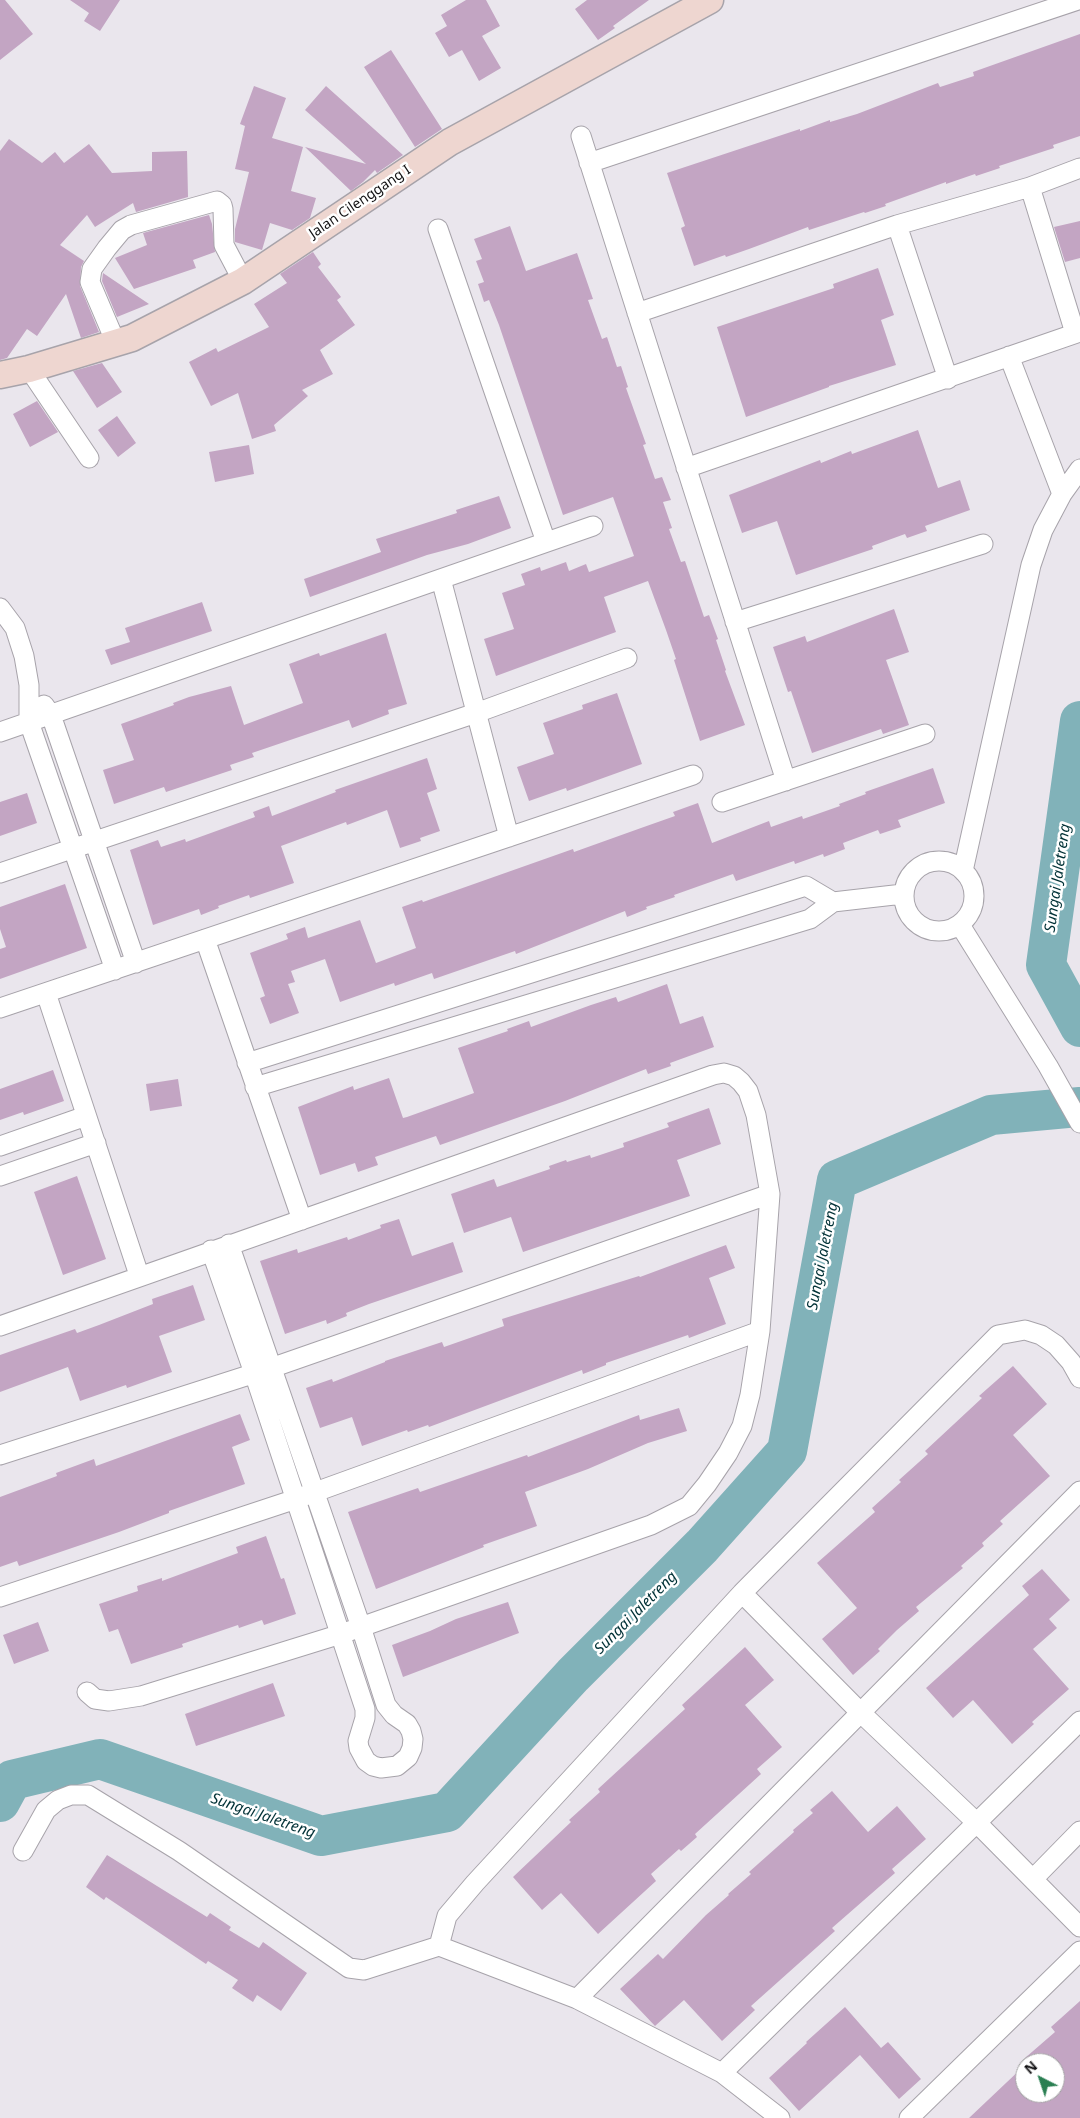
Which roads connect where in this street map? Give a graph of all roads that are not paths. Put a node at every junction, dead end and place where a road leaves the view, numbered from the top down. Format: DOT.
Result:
graph roads {
  1 [pos="710,0"];
  2 [pos="1078,0"];
  3 [pos="581,136"];
  4 [pos="590,163"];
  5 [pos="1080,168"];
  6 [pos="1030,187"];
  7 [pos="897,225"];
  8 [pos="438,229"];
  9 [pos="243,281"];
  10 [pos="637,313"];
  11 [pos="1078,333"];
  12 [pos="116,343"];
  13 [pos="1009,356"];
  14 [pos="29,369"];
  15 [pos="0,375"];
  16 [pos="948,379"];
  17 [pos="89,458"];
  18 [pos="686,468"];
  19 [pos="1080,469"];
  20 [pos="1062,494"];
  21 [pos="593,526"];
  22 [pos="546,542"];
  23 [pos="983,544"];
  24 [pos="441,579"];
  25 [pos="0,608"];
  26 [pos="735,622"];
  27 [pos="627,658"];
  28 [pos="29,685"];
  29 [pos="476,714"];
  30 [pos="51,715"];
  31 [pos="29,722"];
  32 [pos="0,732"];
  33 [pos="925,734"];
  34 [pos="693,775"];
  35 [pos="786,781"];
  36 [pos="722,802"];
  37 [pos="510,837"];
  38 [pos="94,841"];
  39 [pos="73,848"];
  40 [pos="963,871"];
  41 [pos="0,872"];
  42 [pos="903,894"];
  43 [pos="833,902"];
  44 [pos="960,925"];
  45 [pos="205,940"];
  46 [pos="136,963"];
  47 [pos="115,970"];
  48 [pos="46,993"];
  49 [pos="0,1008"];
  50 [pos="247,1063"];
  51 [pos="255,1087"];
  52 [pos="86,1116"];
  53 [pos="1080,1123"];
  54 [pos="96,1144"];
  55 [pos="0,1146"];
  56 [pos="0,1176"];
  57 [pos="770,1194"];
  58 [pos="302,1220"];
  59 [pos="220,1247"];
  60 [pos="139,1276"];
  61 [pos="0,1326"];
  62 [pos="760,1331"];
  63 [pos="263,1370"];
  64 [pos="1080,1378"];
  65 [pos="0,1455"];
  66 [pos="1080,1491"];
  67 [pos="304,1496"];
  68 [pos="742,1593"];
  69 [pos="0,1597"];
  70 [pos="361,1628"];
  71 [pos="341,1634"];
  72 [pos="87,1692"];
  73 [pos="860,1712"];
  74 [pos="1080,1721"];
  75 [pos="976,1822"];
  76 [pos="1080,1831"];
  77 [pos="23,1851"];
  78 [pos="1033,1879"];
  79 [pos="1080,1927"];
  80 [pos="439,1946"];
  81 [pos="1080,1951"];
  82 [pos="577,1999"];
  83 [pos="722,2073"];
  84 [pos="780,2118"];
  85 [pos="909,2118"];
  1 -- 9 [label="street, Jalan Cilenggang I"];
  2 -- 4 [label="street"];
  3 -- 4 [label="street"];
  4 -- 10 [label="street"];
  5 -- 6 [label="street"];
  6 -- 7 [label="street"];
  6 -- 11 [label="street"];
  7 -- 10 [label="street"];
  7 -- 16 [label="street"];
  8 -- 22 [label="street"];
  9 -- 12 [label="street, Jalan Cilenggang I"];
  9 -- 12 [label="street"];
  10 -- 18 [label="street"];
  11 -- 13 [label="street"];
  12 -- 14 [label="street, Jalan Cilenggang I"];
  13 -- 16 [label="street"];
  13 -- 20 [label="street"];
  14 -- 15 [label="street, Jalan Cilenggang I"];
  14 -- 17 [label="street"];
  16 -- 18 [label="street"];
  18 -- 26 [label="street"];
  19 -- 20 [label="street"];
  20 -- 40 [label="street"];
  21 -- 22 [label="street"];
  22 -- 24 [label="street"];
  23 -- 26 [label="street"];
  24 -- 29 [label="street"];
  24 -- 30 [label="street"];
  25 -- 28 [label="street"];
  26 -- 35 [label="street"];
  27 -- 29 [label="street"];
  28 -- 30 [label="street"];
  28 -- 31 [label="street"];
  29 -- 37 [label="street"];
  29 -- 38 [label="street"];
  30 -- 31 [label="street"];
  30 -- 38 [label="street"];
  31 -- 32 [label="street"];
  31 -- 39 [label="street"];
  33 -- 35 [label="street"];
  34 -- 37 [label="street"];
  35 -- 36 [label="street"];
  37 -- 45 [label="street"];
  38 -- 39 [label="street"];
  38 -- 46 [label="street"];
  39 -- 41 [label="street"];
  39 -- 47 [label="street"];
  40 -- 42 [label="street"];
  40 -- 44 [label="street"];
  42 -- 43 [label="street"];
  42 -- 44 [label="street"];
  43 -- 50 [label="street"];
  43 -- 51 [label="street"];
  44 -- 53 [label="street"];
  45 -- 46 [label="street"];
  45 -- 50 [label="street"];
  46 -- 47 [label="street"];
  47 -- 48 [label="street"];
  48 -- 49 [label="street"];
  48 -- 52 [label="street"];
  50 -- 51 [label="street"];
  51 -- 58 [label="street"];
  52 -- 54 [label="street"];
  52 -- 55 [label="street"];
  54 -- 56 [label="street"];
  54 -- 60 [label="street"];
  57 -- 58 [label="street"];
  57 -- 62 [label="street"];
  57 -- 63 [label="street"];
  58 -- 59 [label="street"];
  59 -- 60 [label="street"];
  59 -- 63 [label="street"];
  60 -- 61 [label="street"];
  62 -- 67 [label="street"];
  62 -- 70 [label="street"];
  63 -- 65 [label="street"];
  63 -- 67 [label="street"];
  64 -- 68 [label="street"];
  66 -- 73 [label="street"];
  67 -- 69 [label="street"];
  67 -- 70 [label="street"];
  67 -- 71 [label="street"];
  68 -- 73 [label="street"];
  68 -- 80 [label="street"];
  70 -- 71 [label="street"];
  70 -- 71 [label="street"];
  71 -- 72 [label="street"];
  73 -- 75 [label="street"];
  73 -- 82 [label="street"];
  74 -- 75 [label="street"];
  75 -- 78 [label="street"];
  75 -- 83 [label="street"];
  76 -- 78 [label="street"];
  77 -- 80 [label="street"];
  78 -- 79 [label="street"];
  80 -- 82 [label="street"];
  81 -- 85 [label="street"];
  82 -- 83 [label="street"];
  83 -- 84 [label="street"];
}
